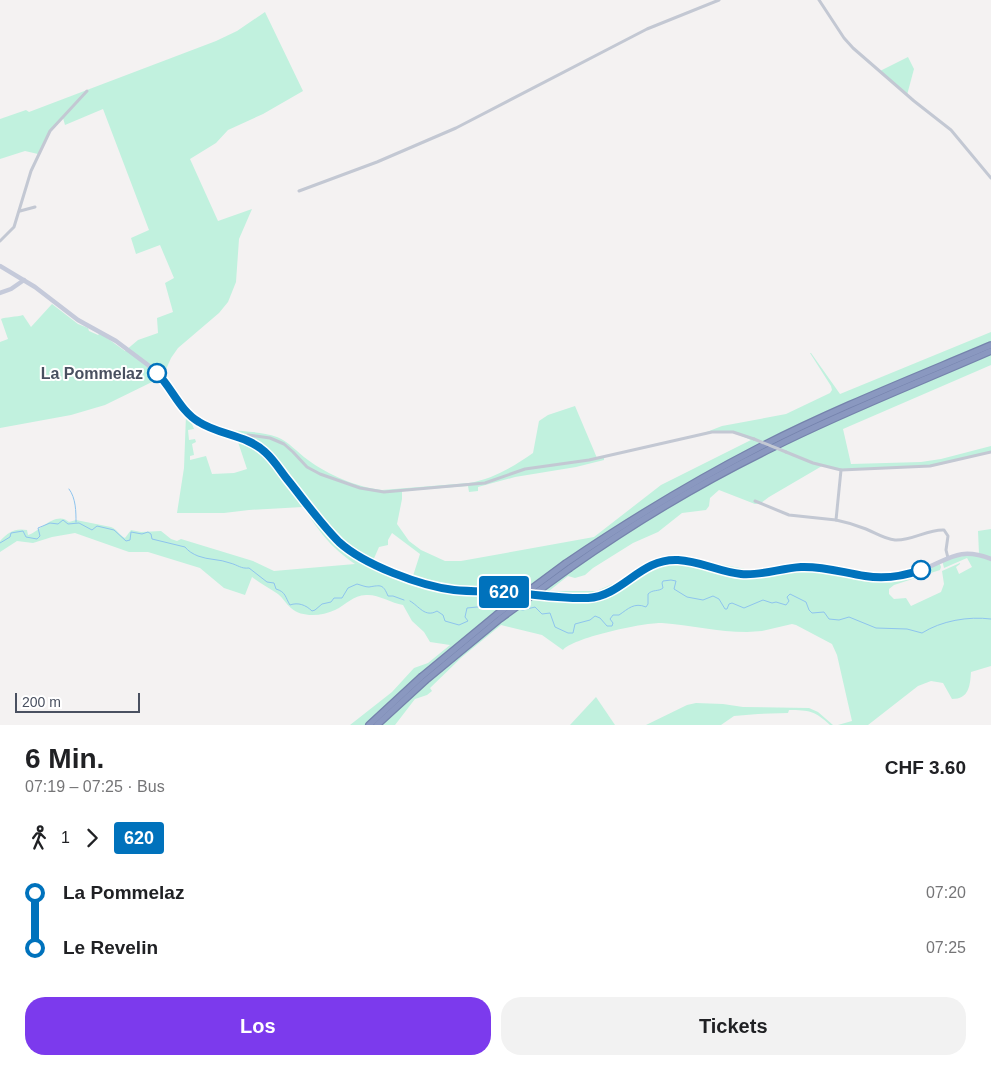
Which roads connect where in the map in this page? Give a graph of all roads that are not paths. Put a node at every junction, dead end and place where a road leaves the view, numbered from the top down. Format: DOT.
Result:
graph roads {
  1 [pos="719,0"];
  2 [pos="819,0"];
  3 [pos="87,92"];
  4 [pos="991,178"];
  5 [pos="299,191"];
  6 [pos="35,207"];
  7 [pos="19,211"];
  8 [pos="0,240"];
  9 [pos="0,266"];
  10 [pos="24,280"];
  11 [pos="0,293"];
  12 [pos="991,345"];
  13 [pos="991,351"];
  14 [pos="240,438"];
  15 [pos="991,452"];
  16 [pos="841,470"];
  17 [pos="755,501"];
  18 [pos="836,520"];
  19 [pos="948,558"];
  20 [pos="991,558"];
  21 [pos="568,566"];
  22 [pos="423,679"];
  23 [pos="369,725"];
  24 [pos="378,725"];
  1 -- 5 [label="street"];
  2 -- 4 [label="street"];
  3 -- 7 [label="street"];
  6 -- 7 [label="street"];
  7 -- 8 [label="street"];
  9 -- 10 [label="street"];
  10 -- 11 [label="street"];
  10 -- 14 [label="street"];
  12 -- 21 [label="highway"];
  13 -- 21 [label="highway"];
  14 -- 16 [label="street, bridge"];
  14 -- 19 [label="street"];
  15 -- 16 [label="street"];
  16 -- 18 [label="street"];
  17 -- 18 [label="street"];
  18 -- 19 [label="street"];
  19 -- 20 [label="street"];
  21 -- 22 [label="highway, bridge"];
  22 -- 23 [label="highway"];
  22 -- 24 [label="highway"];
}
